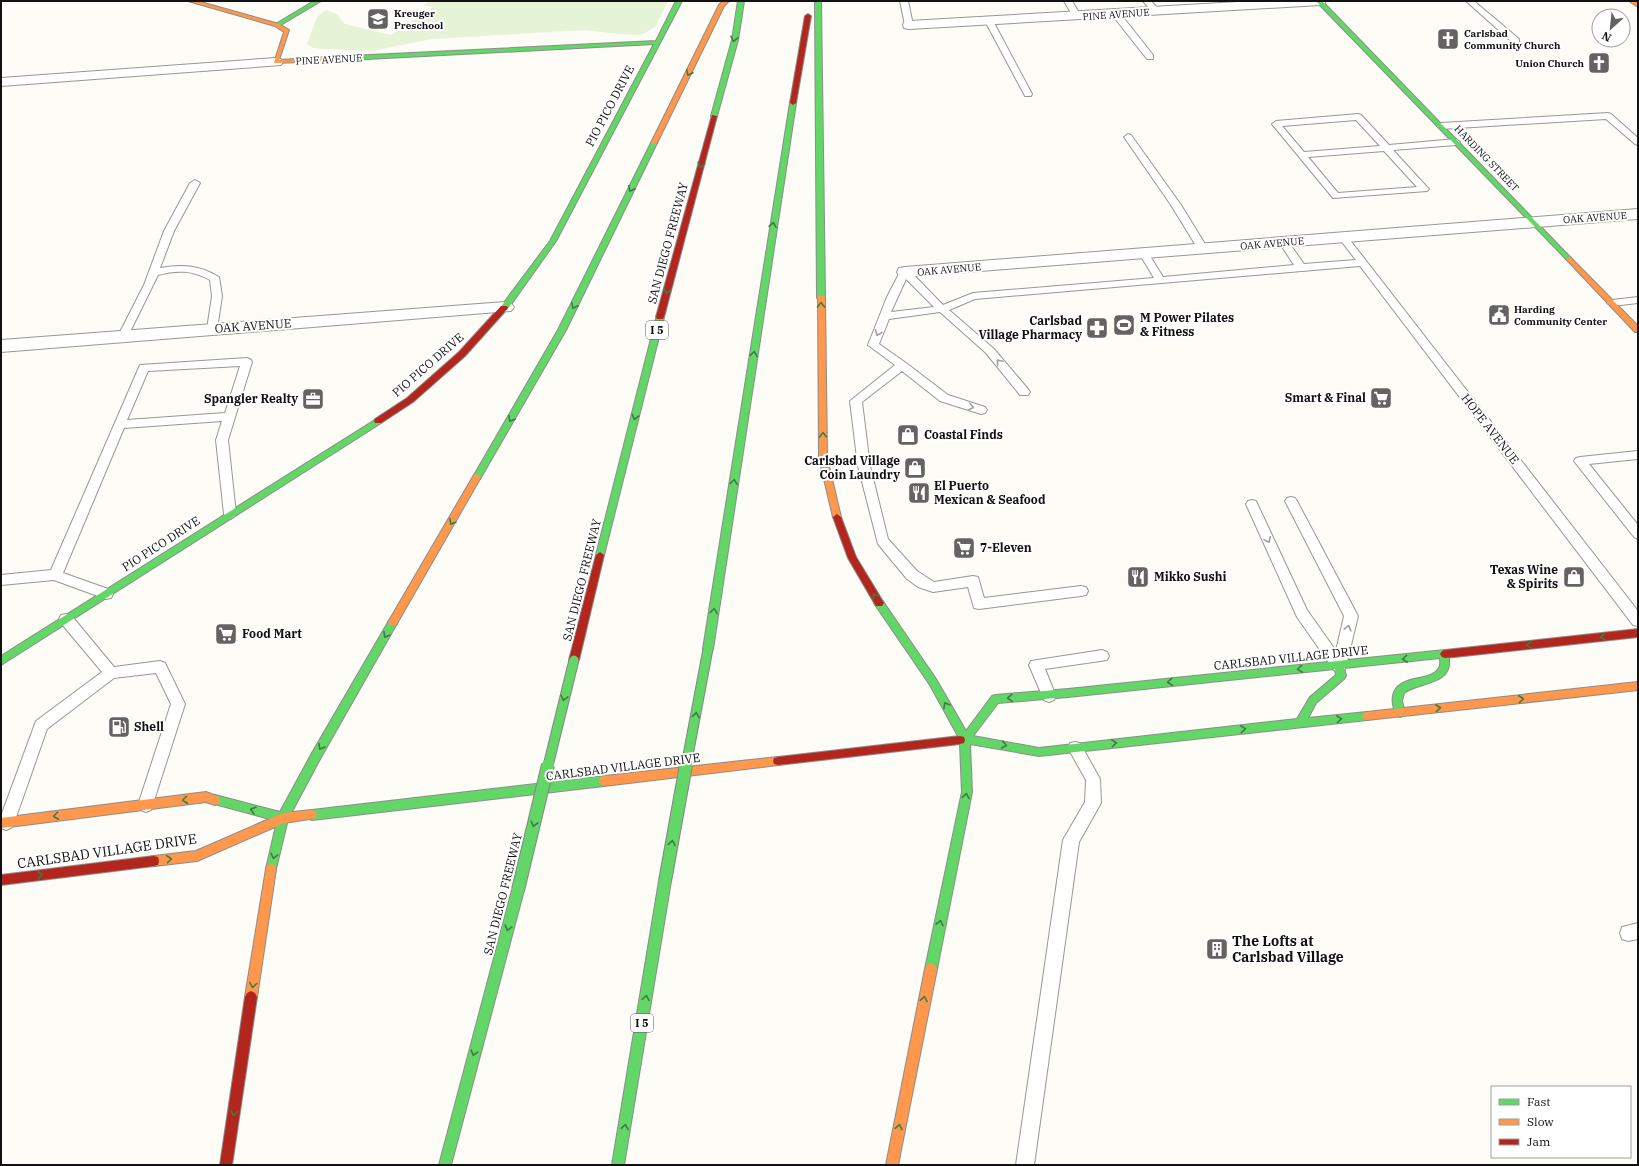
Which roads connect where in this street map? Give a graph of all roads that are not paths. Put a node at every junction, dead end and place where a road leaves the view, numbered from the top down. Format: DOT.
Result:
graph roads {
  1 [pos="192,1"];
  2 [pos="318,1"];
  3 [pos="679,1"];
  4 [pos="726,1"];
  5 [pos="741,1"];
  6 [pos="811,1"];
  7 [pos="818,1"];
  8 [pos="904,1"];
  9 [pos="1068,1"];
  10 [pos="1147,1"];
  11 [pos="1320,1"];
  12 [pos="1323,1"];
  13 [pos="1470,1"];
  14 [pos="1632,1"];
  15 [pos="1638,5"];
  16 [pos="1156,11"];
  17 [pos="1116,14"];
  18 [pos="1077,16"];
  19 [pos="989,21"];
  20 [pos="277,25"];
  21 [pos="909,25"];
  22 [pos="1516,41"];
  23 [pos="658,42"];
  24 [pos="1150,57"];
  25 [pos="276,62"];
  26 [pos="1,82"];
  27 [pos="1028,94"];
  28 [pos="1441,126"];
  29 [pos="1128,137"];
  30 [pos="1456,142"];
  31 [pos="1638,142"];
  32 [pos="1386,148"];
  33 [pos="1302,155"];
  34 [pos="196,183"];
  35 [pos="1638,214"];
  36 [pos="1534,222"];
  37 [pos="1343,238"];
  38 [pos="1284,242"];
  39 [pos="1203,249"];
  40 [pos="1144,253"];
  41 [pos="1362,263"];
  42 [pos="1301,267"];
  43 [pos="154,272"];
  44 [pos="905,272"];
  45 [pos="1160,280"];
  46 [pos="1638,300"];
  47 [pos="1612,303"];
  48 [pos="505,307"];
  49 [pos="942,309"];
  50 [pos="885,316"];
  51 [pos="1637,327"];
  52 [pos="212,329"];
  53 [pos="123,336"];
  54 [pos="1,346"];
  55 [pos="902,364"];
  56 [pos="1024,392"];
  57 [pos="981,410"];
  58 [pos="229,417"];
  59 [pos="121,424"];
  60 [pos="1638,455"];
  61 [pos="1291,501"];
  62 [pos="1252,504"];
  63 [pos="230,514"];
  64 [pos="1638,534"];
  65 [pos="55,575"];
  66 [pos="1,580"];
  67 [pos="1081,591"];
  68 [pos="106,594"];
  69 [pos="66,619"];
  70 [pos="1638,622"];
  71 [pos="1638,633"];
  72 [pos="1444,654"];
  73 [pos="1102,656"];
  74 [pos="1,660"];
  75 [pos="1339,666"];
  76 [pos="111,673"];
  77 [pos="1638,686"];
  78 [pos="1049,696"];
  79 [pos="1400,712"];
  80 [pos="1300,723"];
  81 [pos="965,739"];
  82 [pos="1075,748"];
  83 [pos="146,805"];
  84 [pos="282,818"];
  85 [pos="3,823"];
  86 [pos="1,880"];
  87 [pos="226,1165"];
  88 [pos="445,1165"];
  89 [pos="618,1165"];
  90 [pos="892,1165"];
  91 [pos="1025,1165"];
  1 -- 20 [label="main road"];
  2 -- 20 [label="main road"];
  3 -- 23 [label="main road, PIO PICO DRIVE"];
  4 -- 84 [label="main road, one-way"];
  5 -- 88 [label="main road, SAN DIEGO FREEWAY / I 5, one-way, bridge"];
  89 -- 6 [label="main road, I 5, one-way, bridge"];
  81 -- 7 [label="main road, one-way"];
  8 -- 21 [label="lane"];
  9 -- 18 [label="lane"];
  10 -- 16 [label="lane"];
  11 -- 12 [label="main road, PINE AVENUE"];
  11 -- 16 [label="street, PINE AVENUE"];
  11 -- 28 [label="main road, HARDING STREET"];
  13 -- 22 [label="lane"];
  14 -- 15 [label="main road"];
  16 -- 17 [label="street, PINE AVENUE"];
  17 -- 18 [label="street, PINE AVENUE"];
  17 -- 24 [label="lane"];
  18 -- 19 [label="street, PINE AVENUE"];
  19 -- 21 [label="street, PINE AVENUE"];
  19 -- 27 [label="lane"];
  20 -- 25 [label="main road"];
  23 -- 25 [label="main road, PINE AVENUE"];
  23 -- 48 [label="main road, PIO PICO DRIVE"];
  25 -- 26 [label="street, PINE AVENUE"];
  28 -- 30 [label="main road, HARDING STREET"];
  28 -- 31 [label="lane"];
  29 -- 39 [label="lane"];
  30 -- 32 [label="lane"];
  30 -- 36 [label="main road, HARDING STREET"];
  32 -- 33 [label="lane"];
  32 -- 33 [label="lane"];
  32 -- 33 [label="lane"];
  34 -- 43 [label="lane"];
  35 -- 36 [label="street, OAK AVENUE"];
  36 -- 37 [label="street, OAK AVENUE"];
  36 -- 47 [label="main road, HARDING STREET"];
  37 -- 38 [label="street, OAK AVENUE"];
  37 -- 41 [label="lane, HOPE AVENUE"];
  38 -- 39 [label="street, OAK AVENUE"];
  38 -- 42 [label="lane"];
  39 -- 40 [label="street, OAK AVENUE"];
  40 -- 44 [label="street, OAK AVENUE"];
  40 -- 45 [label="lane"];
  41 -- 42 [label="lane"];
  41 -- 70 [label="lane, HOPE AVENUE"];
  42 -- 45 [label="lane"];
  43 -- 52 [label="lane"];
  43 -- 53 [label="lane"];
  44 -- 49 [label="lane"];
  44 -- 50 [label="lane"];
  45 -- 49 [label="lane"];
  46 -- 47 [label="lane"];
  47 -- 51 [label="main road, HARDING STREET"];
  48 -- 52 [label="street, OAK AVENUE"];
  48 -- 63 [label="main road, PIO PICO DRIVE"];
  49 -- 50 [label="lane"];
  56 -- 49 [label="lane, one-way"];
  50 -- 55 [label="lane, one-way"];
  52 -- 53 [label="street, OAK AVENUE"];
  53 -- 54 [label="street, OAK AVENUE"];
  55 -- 57 [label="lane, one-way"];
  55 -- 67 [label="lane"];
  58 -- 59 [label="lane"];
  58 -- 59 [label="lane"];
  58 -- 63 [label="lane"];
  59 -- 65 [label="lane"];
  60 -- 64 [label="lane"];
  75 -- 61 [label="lane, one-way"];
  62 -- 75 [label="lane, one-way"];
  63 -- 68 [label="main road, PIO PICO DRIVE"];
  65 -- 66 [label="lane"];
  65 -- 68 [label="lane"];
  68 -- 69 [label="main road, PIO PICO DRIVE"];
  69 -- 74 [label="main road, PIO PICO DRIVE"];
  69 -- 76 [label="lane"];
  71 -- 72 [label="main road, CARLSBAD VILLAGE DRIVE, one-way"];
  72 -- 75 [label="main road, CARLSBAD VILLAGE DRIVE, one-way"];
  72 -- 79 [label="main road"];
  73 -- 78 [label="lane"];
  75 -- 78 [label="main road, CARLSBAD VILLAGE DRIVE, one-way"];
  75 -- 80 [label="main road"];
  76 -- 83 [label="lane"];
  76 -- 85 [label="lane"];
  79 -- 77 [label="main road, CARLSBAD VILLAGE DRIVE, one-way"];
  78 -- 81 [label="main road, CARLSBAD VILLAGE DRIVE, one-way"];
  80 -- 79 [label="main road, CARLSBAD VILLAGE DRIVE, one-way"];
  82 -- 80 [label="main road, CARLSBAD VILLAGE DRIVE, one-way"];
  81 -- 82 [label="main road, CARLSBAD VILLAGE DRIVE, one-way"];
  81 -- 84 [label="main road, CARLSBAD VILLAGE DRIVE"];
  90 -- 81 [label="main road, one-way"];
  82 -- 91 [label="lane"];
  84 -- 83 [label="main road, CARLSBAD VILLAGE DRIVE, one-way"];
  83 -- 85 [label="main road, CARLSBAD VILLAGE DRIVE, one-way"];
  86 -- 84 [label="main road, CARLSBAD VILLAGE DRIVE, one-way"];
  84 -- 87 [label="main road, one-way"];
}
